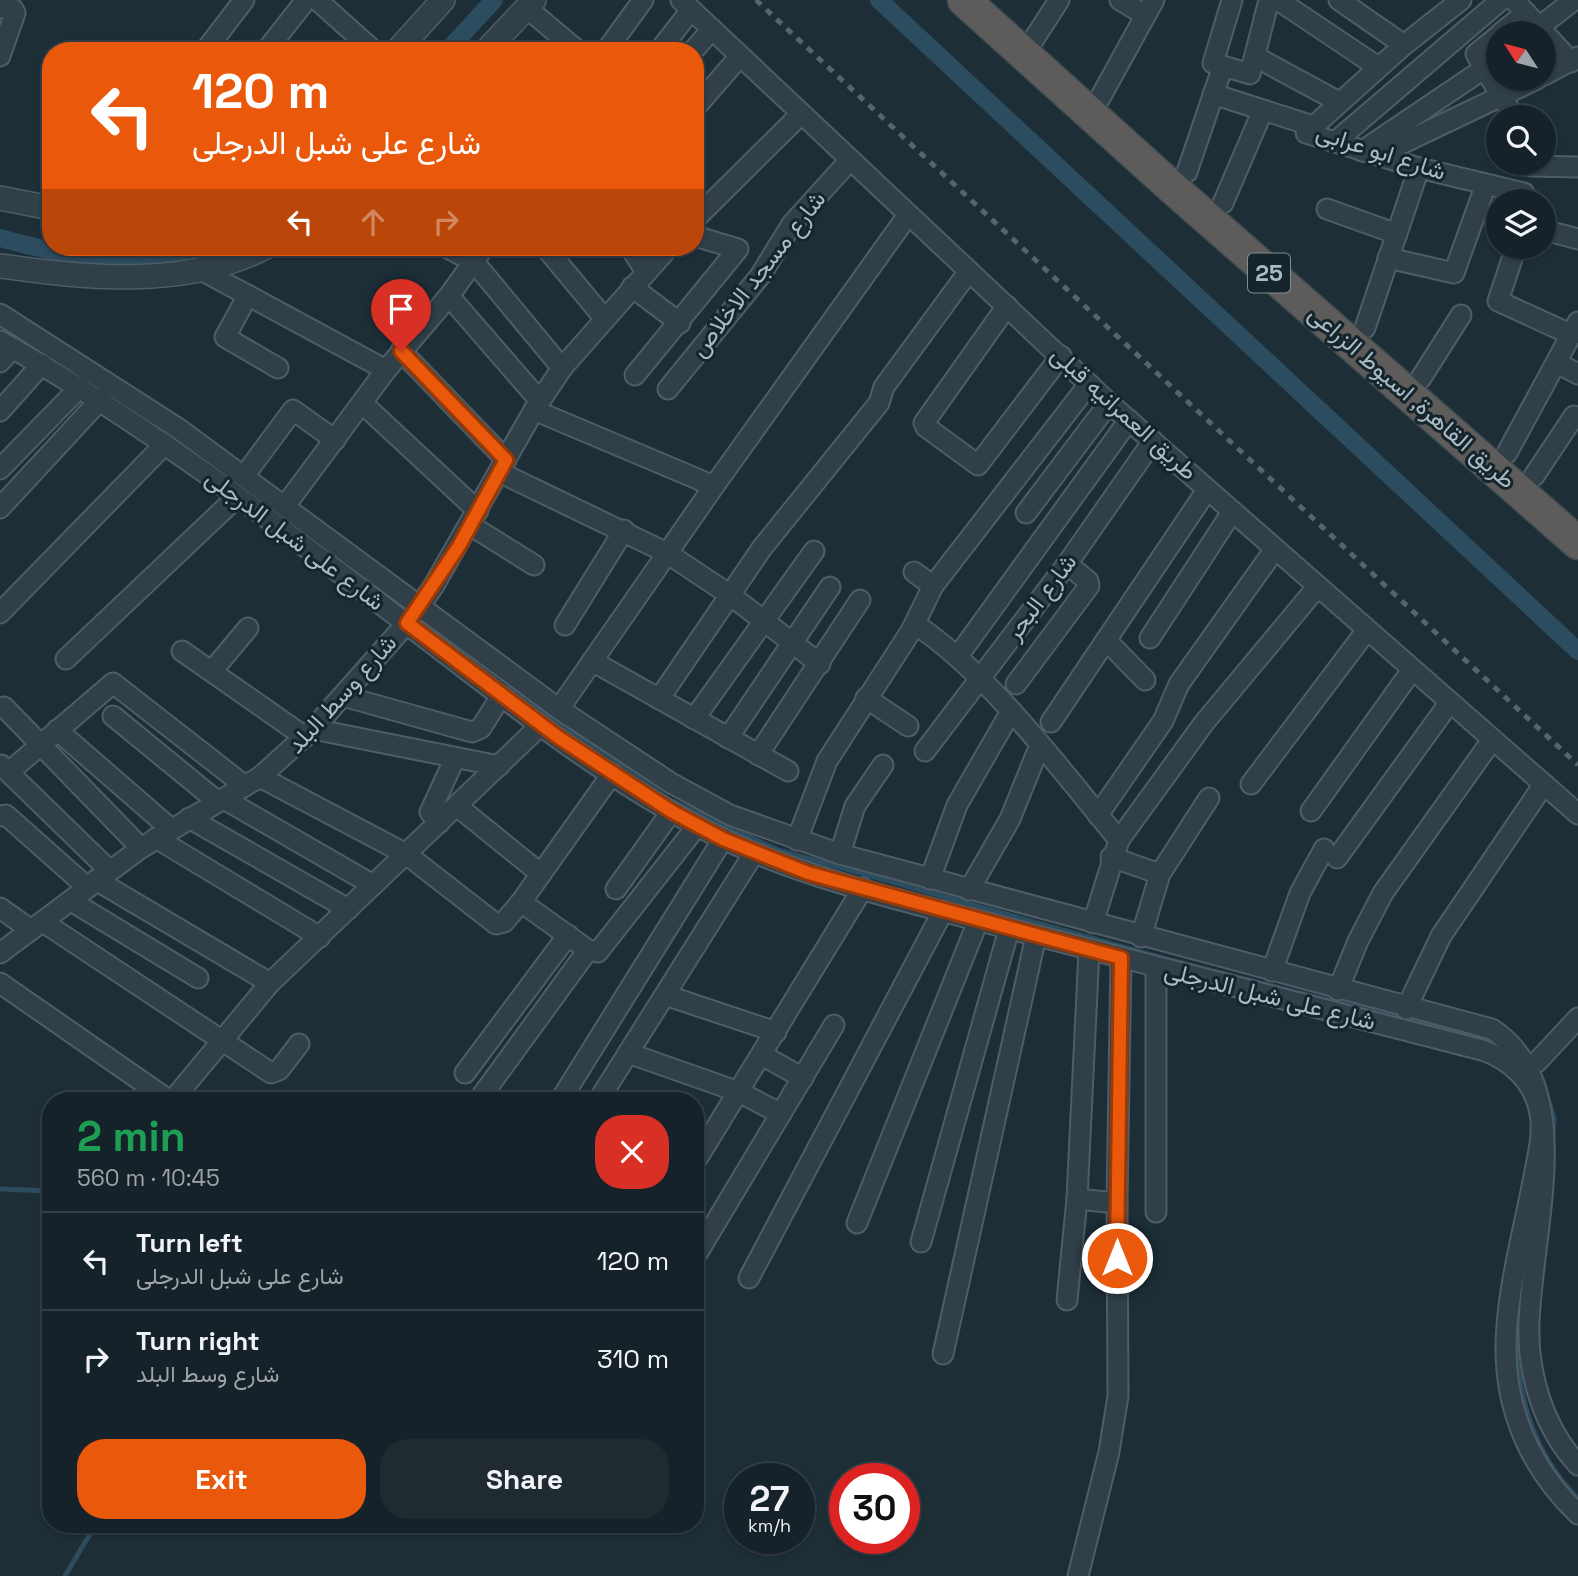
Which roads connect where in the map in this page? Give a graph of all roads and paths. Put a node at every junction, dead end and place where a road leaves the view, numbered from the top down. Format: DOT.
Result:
graph roads {
  1 [pos="244,0"];
  2 [pos="306,0"];
  3 [pos="317,0"];
  4 [pos="443,0"];
  5 [pos="643,0"];
  6 [pos="964,0"];
  7 [pos="992,0"];
  8 [pos="1059,0"];
  9 [pos="1120,0"];
  10 [pos="1232,0"];
  11 [pos="1269,0"];
  12 [pos="1278,0"];
  13 [pos="1339,0"];
  14 [pos="1461,0"];
  15 [pos="1500,0"];
  16 [pos="1574,0"];
  17 [pos="531,4"];
  18 [pos="686,5"];
  19 [pos="0,8"];
  20 [pos="1149,8"];
  21 [pos="1527,13"];
  22 [pos="1480,17"];
  23 [pos="712,29"];
  24 [pos="1034,39"];
  25 [pos="212,42"];
  26 [pos="273,42"];
  27 [pos="364,42"];
  28 [pos="405,42"];
  29 [pos="496,42"];
  30 [pos="569,42"];
  31 [pos="613,42"];
  32 [pos="664,42"];
  33 [pos="701,42"];
  34 [pos="1404,44"];
  35 [pos="1486,53"];
  36 [pos="0,56"];
  37 [pos="740,56"];
  38 [pos="1574,59"];
  39 [pos="1480,61"];
  40 [pos="1253,65"];
  41 [pos="1223,66"];
  42 [pos="1378,66"];
  43 [pos="1556,69"];
  44 [pos="1512,91"];
  45 [pos="1213,94"];
  46 [pos="1500,97"];
  47 [pos="704,98"];
  48 [pos="1100,98"];
  49 [pos="1339,102"];
  50 [pos="1506,105"];
  51 [pos="1262,110"];
  52 [pos="801,114"];
  53 [pos="1313,126"];
  54 [pos="1335,142"];
  55 [pos="1370,153"];
  56 [pos="850,160"];
  57 [pos="1556,166"];
  58 [pos="1578,167"];
  59 [pos="1419,168"];
  60 [pos="1187,172"];
  61 [pos="1486,184"];
  62 [pos="1500,189"];
  63 [pos="0,198"];
  64 [pos="1223,203"];
  65 [pos="42,206"];
  66 [pos="1327,209"];
  67 [pos="704,213"];
  68 [pos="908,215"];
  69 [pos="704,227"];
  70 [pos="1556,233"];
  71 [pos="1396,234"];
  72 [pos="1578,239"];
  73 [pos="245,256"];
  74 [pos="478,256"];
  75 [pos="480,256"];
  76 [pos="552,256"];
  77 [pos="636,256"];
  78 [pos="659,256"];
  79 [pos="1388,258"];
  80 [pos="1512,259"];
  81 [pos="0,266"];
  82 [pos="201,270"];
  83 [pos="969,271"];
  84 [pos="646,272"];
  85 [pos="632,288"];
  86 [pos="248,295"];
  87 [pos="449,296"];
  88 [pos="1007,306"];
  89 [pos="0,314"];
  90 [pos="1461,315"];
  91 [pos="604,318"];
  92 [pos="1347,322"];
  93 [pos="680,323"];
  94 [pos="1575,329"];
  95 [pos="4,350"];
  96 [pos="401,351"];
  97 [pos="1061,356"];
  98 [pos="1557,363"];
  99 [pos="42,365"];
  100 [pos="278,368"];
  101 [pos="562,368"];
  102 [pos="386,370"];
  103 [pos="1578,374"];
  104 [pos="635,375"];
  105 [pos="1421,378"];
  106 [pos="1089,384"];
  107 [pos="80,387"];
  108 [pos="668,389"];
  109 [pos="101,399"];
  110 [pos="1109,402"];
  111 [pos="363,404"];
  112 [pos="537,405"];
  113 [pos="0,411"];
  114 [pos="1574,416"];
  115 [pos="1129,420"];
  116 [pos="335,440"];
  117 [pos="1153,441"];
  118 [pos="165,444"];
  119 [pos="1507,453"];
  120 [pos="502,466"];
  121 [pos="0,468"];
  122 [pos="244,476"];
  123 [pos="1534,476"];
  124 [pos="714,486"];
  125 [pos="1208,490"];
  126 [pos="237,497"];
  127 [pos="285,506"];
  128 [pos="0,508"];
  129 [pos="1232,512"];
  130 [pos="1026,513"];
  131 [pos="1578,516"];
  132 [pos="474,518"];
  133 [pos="624,530"];
  134 [pos="1578,543"];
  135 [pos="1275,549"];
  136 [pos="814,551"];
  137 [pos="667,553"];
  138 [pos="1067,564"];
  139 [pos="534,565"];
  140 [pos="914,572"];
  141 [pos="933,586"];
  142 [pos="1318,586"];
  143 [pos="830,587"];
  144 [pos="730,595"];
  145 [pos="859,600"];
  146 [pos="420,607"];
  147 [pos="0,613"];
  148 [pos="764,621"];
  149 [pos="407,623"];
  150 [pos="915,624"];
  151 [pos="565,625"];
  152 [pos="248,628"];
  153 [pos="1367,630"];
  154 [pos="1150,638"];
  155 [pos="1107,641"];
  156 [pos="791,642"];
  157 [pos="188,655"];
  158 [pos="958,656"];
  159 [pos="66,659"];
  160 [pos="592,661"];
  161 [pos="820,664"];
  162 [pos="1412,670"];
  163 [pos="212,671"];
  164 [pos="978,679"];
  165 [pos="1145,680"];
  166 [pos="1016,684"];
  167 [pos="343,695"];
  168 [pos="501,696"];
  169 [pos="866,698"];
  170 [pos="659,699"];
  171 [pos="1450,702"];
  172 [pos="4,707"];
  173 [pos="559,709"];
  174 [pos="1010,713"];
  175 [pos="113,716"];
  176 [pos="694,719"];
  177 [pos="1051,722"];
  178 [pos="541,725"];
  179 [pos="908,726"];
  180 [pos="57,730"];
  181 [pos="309,733"];
  182 [pos="728,738"];
  183 [pos="1492,740"];
  184 [pos="40,744"];
  185 [pos="1040,744"];
  186 [pos="925,751"];
  187 [pos="758,755"];
  188 [pos="454,758"];
  189 [pos="883,765"];
  190 [pos="499,766"];
  191 [pos="5,768"];
  192 [pos="788,771"];
  193 [pos="612,774"];
  194 [pos="253,781"];
  195 [pos="1251,784"];
  196 [pos="1544,785"];
  197 [pos="1209,798"];
  198 [pos="221,800"];
  199 [pos="457,806"];
  200 [pos="671,811"];
  201 [pos="1311,811"];
  202 [pos="1578,814"];
  203 [pos="1098,815"];
  204 [pos="0,816"];
  205 [pos="189,818"];
  206 [pos="439,823"];
  207 [pos="697,826"];
  208 [pos="156,838"];
  209 [pos="723,839"];
  210 [pos="797,840"];
  211 [pos="1115,849"];
  212 [pos="754,853"];
  213 [pos="406,854"];
  214 [pos="840,854"];
  215 [pos="541,874"];
  216 [pos="1160,874"];
  217 [pos="930,878"];
  218 [pos="98,879"];
  219 [pos="373,885"];
  220 [pos="863,888"];
  221 [pos="616,889"];
  222 [pos="969,890"];
  223 [pos="71,901"];
  224 [pos="521,902"];
  225 [pos="0,908"];
  226 [pos="348,909"];
  227 [pos="943,911"];
  228 [pos="978,920"];
  229 [pos="1093,923"];
  230 [pos="37,926"];
  231 [pos="1009,929"];
  232 [pos="568,936"];
  233 [pos="1036,936"];
  234 [pos="320,937"];
  235 [pos="1141,937"];
  236 [pos="594,950"];
  237 [pos="1089,950"];
  238 [pos="0,953"];
  239 [pos="1121,958"];
  240 [pos="1156,967"];
  241 [pos="1272,971"];
  242 [pos="198,978"];
  243 [pos="0,983"];
  244 [pos="270,983"];
  245 [pos="1339,990"];
  246 [pos="665,995"];
  247 [pos="1406,1009"];
  248 [pos="1578,1018"];
  249 [pos="834,1025"];
  250 [pos="776,1032"];
  251 [pos="221,1039"];
  252 [pos="299,1044"];
  253 [pos="628,1053"];
  254 [pos="762,1055"];
  255 [pos="1537,1062"];
  256 [pos="465,1073"];
  257 [pos="803,1078"];
  258 [pos="158,1092"];
  259 [pos="178,1092"];
  260 [pos="485,1092"];
  261 [pos="566,1092"];
  262 [pos="604,1092"];
  263 [pos="739,1092"];
  264 [pos="781,1114"];
  265 [pos="704,1148"];
  266 [pos="1077,1199"];
  267 [pos="1117,1203"];
  268 [pos="1156,1212"];
  269 [pos="857,1223"];
  270 [pos="704,1242"];
  271 [pos="921,1242"];
  272 [pos="749,1278"];
  273 [pos="1067,1300"];
  274 [pos="943,1354"];
  275 [pos="1578,1465"];
  276 [pos="1578,1514"];
  277 [pos="1078,1576"];
  1 -- 25 [label="street"];
  2 -- 26 [label="street"];
  3 -- 27 [label="street"];
  4 -- 28 [label="street"];
  5 -- 31 [label="street"];
  6 -- 92 [label="highway, طريق القاهرة, اسيوط الزراعى / 25"];
  7 -- 24 [label="highway, طريق القاهرة, اسيوط الزراعى / 25"];
  8 -- 24 [label="street"];
  9 -- 20 [label="street"];
  10 -- 41 [label="street"];
  11 -- 40 [label="street"];
  12 -- 42 [label="street"];
  13 -- 34 [label="street"];
  14 -- 22 [label="street"];
  14 -- 34 [label="street, شارع ابو عرابى"];
  15 -- 22 [label="street"];
  16 -- 21 [label="street"];
  17 -- 29 [label="street"];
  17 -- 30 [label="street"];
  18 -- 23 [label="street, طريق العمرانيه قبلى"];
  18 -- 32 [label="street"];
  19 -- 36 [label="street"];
  20 -- 48 [label="street"];
  21 -- 38 [label="street"];
  22 -- 54 [label="street"];
  23 -- 33 [label="street"];
  23 -- 37 [label="street, طريق العمرانيه قبلى"];
  24 -- 48 [label="highway, طريق القاهرة, اسيوط الزراعى / 25"];
  34 -- 42 [label="street, شارع ابو عرابى"];
  35 -- 39 [label="street"];
  37 -- 47 [label="street"];
  37 -- 52 [label="street, طريق العمرانيه قبلى"];
  38 -- 43 [label="street"];
  39 -- 46 [label="street"];
  39 -- 55 [label="street"];
  40 -- 41 [label="street"];
  40 -- 49 [label="street"];
  41 -- 45 [label="street"];
  42 -- 49 [label="street, شارع ابو عرابى"];
  44 -- 46 [label="street"];
  45 -- 51 [label="street"];
  45 -- 60 [label="street"];
  46 -- 50 [label="street"];
  46 -- 55 [label="street"];
  48 -- 60 [label="highway, طريق القاهرة, اسيوط الزراعى / 25"];
  49 -- 53 [label="street, شارع ابو عرابى"];
  51 -- 53 [label="street"];
  51 -- 64 [label="street"];
  52 -- 56 [label="street, طريق العمرانيه قبلى"];
  52 -- 67 [label="street"];
  53 -- 54 [label="street, شارع ابو عرابى"];
  54 -- 55 [label="street, شارع ابو عرابى"];
  55 -- 59 [label="street, شارع ابو عرابى"];
  56 -- 68 [label="street, طريق العمرانيه قبلى"];
  56 -- 108 [label="street, شارع مسجد الاخلاص"];
  57 -- 58 [label="street"];
  59 -- 61 [label="street, شارع ابو عرابى"];
  59 -- 71 [label="street"];
  60 -- 64 [label="highway, طريق القاهرة, اسيوط الزراعى / 25"];
  61 -- 62 [label="street, شارع ابو عرابى"];
  61 -- 79 [label="street"];
  63 -- 65 [label="street"];
  64 -- 92 [label="highway, طريق القاهرة, اسيوط الزراعى / 25"];
  66 -- 71 [label="street"];
  68 -- 83 [label="street, طريق العمرانيه قبلى"];
  68 -- 124 [label="street"];
  69 -- 93 [label="street"];
  70 -- 72 [label="street"];
  71 -- 79 [label="street"];
  73 -- 82 [label="street"];
  74 -- 87 [label="street"];
  75 -- 101 [label="street"];
  76 -- 91 [label="street"];
  77 -- 84 [label="street"];
  78 -- 84 [label="street, شارع وسط البلد"];
  79 -- 92 [label="street"];
  80 -- 94 [label="street"];
  81 -- 82 [label="street"];
  82 -- 86 [label="street"];
  83 -- 88 [label="street, طريق العمرانيه قبلى"];
  83 -- 144 [label="street"];
  84 -- 85 [label="street, شارع وسط البلد"];
  85 -- 91 [label="street, شارع وسط البلد"];
  85 -- 93 [label="street"];
  86 -- 100 [label="street"];
  86 -- 102 [label="street"];
  87 -- 96 [label="street"];
  87 -- 112 [label="street"];
  88 -- 97 [label="street, طريق العمرانيه قبلى"];
  88 -- 97 [label="street"];
  89 -- 122 [label="street, شارع على شبل الدرجلى"];
  90 -- 105 [label="street"];
  91 -- 101 [label="street, شارع وسط البلد"];
  92 -- 105 [label="highway, طريق القاهرة, اسيوط الزراعى / 25"];
  92 -- 134 [label="highway, طريق القاهرة, اسيوط الزراعى / 25"];
  93 -- 104 [label="street"];
  94 -- 98 [label="street"];
  95 -- 99 [label="street, شارع على شبل الدرجلى"];
  96 -- 102 [label="street"];
  96 -- 120 [label="street"];
  97 -- 106 [label="street, طريق العمرانيه قبلى"];
  98 -- 103 [label="street"];
  98 -- 119 [label="street"];
  99 -- 107 [label="street, شارع على شبل الدرجلى"];
  99 -- 113 [label="street"];
  101 -- 112 [label="street, شارع وسط البلد"];
  102 -- 111 [label="street"];
  105 -- 119 [label="highway, طريق القاهرة, اسيوط الزراعى / 25"];
  106 -- 110 [label="street, طريق العمرانيه قبلى"];
  106 -- 141 [label="street"];
  107 -- 109 [label="street, شارع على شبل الدرجلى"];
  107 -- 121 [label="street"];
  109 -- 118 [label="street, شارع على شبل الدرجلى"];
  109 -- 128 [label="street"];
  110 -- 115 [label="street, طريق العمرانيه قبلى"];
  110 -- 130 [label="street"];
  111 -- 116 [label="street"];
  111 -- 132 [label="street"];
  112 -- 120 [label="street, شارع وسط البلد"];
  112 -- 124 [label="street"];
  114 -- 123 [label="street"];
  115 -- 117 [label="street, طريق العمرانيه قبلى"];
  115 -- 158 [label="street"];
  116 -- 122 [label="street"];
  116 -- 127 [label="street"];
  117 -- 125 [label="street, طريق العمرانيه قبلى"];
  117 -- 138 [label="street, شارع البحر"];
  118 -- 126 [label="street, شارع على شبل الدرجلى"];
  118 -- 147 [label="street"];
  119 -- 123 [label="highway, طريق القاهرة, اسيوط الزراعى / 25"];
  120 -- 132 [label="street, شارع وسط البلد"];
  120 -- 133 [label="street"];
  122 -- 127 [label="street, شارع على شبل الدرجلى"];
  123 -- 131 [label="highway, طريق القاهرة, اسيوط الزراعى / 25"];
  124 -- 137 [label="street"];
  125 -- 129 [label="street, طريق العمرانيه قبلى"];
  125 -- 155 [label="street"];
  126 -- 149 [label="street, شارع على شبل الدرجلى"];
  126 -- 159 [label="street"];
  127 -- 146 [label="street, شارع على شبل الدرجلى"];
  129 -- 135 [label="street, طريق العمرانيه قبلى"];
  129 -- 154 [label="street"];
  132 -- 139 [label="street"];
  132 -- 146 [label="street, شارع وسط البلد"];
  133 -- 137 [label="street"];
  133 -- 151 [label="street"];
  135 -- 142 [label="street, طريق العمرانيه قبلى"];
  135 -- 203 [label="street"];
  136 -- 148 [label="street"];
  137 -- 144 [label="street"];
  137 -- 160 [label="street"];
  138 -- 164 [label="street, شارع البحر"];
  138 -- 166 [label="street"];
  140 -- 141 [label="street"];
  141 -- 150 [label="street"];
  142 -- 153 [label="street, طريق العمرانيه قبلى"];
  142 -- 211 [label="street"];
  143 -- 156 [label="street"];
  144 -- 148 [label="street"];
  144 -- 170 [label="street"];
  145 -- 161 [label="street"];
  146 -- 149 [label="street, شارع وسط البلد"];
  146 -- 173 [label="street, شارع على شبل الدرجلى"];
  148 -- 156 [label="street"];
  148 -- 176 [label="street"];
  149 -- 167 [label="street, شارع وسط البلد"];
  149 -- 168 [label="street, شارع على شبل الدرجلى"];
  150 -- 158 [label="street"];
  150 -- 169 [label="street"];
  152 -- 163 [label="street"];
  153 -- 162 [label="street, طريق العمرانيه قبلى"];
  153 -- 195 [label="street"];
  155 -- 165 [label="street"];
  155 -- 177 [label="street"];
  156 -- 161 [label="street"];
  156 -- 182 [label="street"];
  157 -- 163 [label="street"];
  158 -- 164 [label="street"];
  160 -- 170 [label="street"];
  160 -- 173 [label="street"];
  161 -- 187 [label="street"];
  162 -- 171 [label="street, طريق العمرانيه قبلى"];
  162 -- 201 [label="street"];
  163 -- 181 [label="street"];
  164 -- 174 [label="street"];
  164 -- 186 [label="street, شارع البحر"];
  167 -- 168 [label="street"];
  167 -- 181 [label="street, شارع وسط البلد"];
  168 -- 178 [label="street, شارع على شبل الدرجلى"];
  169 -- 179 [label="street"];
  169 -- 210 [label="street"];
  170 -- 176 [label="street"];
  171 -- 183 [label="street, طريق العمرانيه قبلى"];
  171 -- 241 [label="street"];
  172 -- 184 [label="street"];
  173 -- 210 [label="street, شارع على شبل الدرجلى"];
  174 -- 185 [label="street"];
  174 -- 217 [label="street"];
  175 -- 198 [label="street"];
  176 -- 182 [label="street"];
  178 -- 190 [label="street"];
  178 -- 193 [label="street, شارع على شبل الدرجلى"];
  180 -- 184 [label="street"];
  180 -- 194 [label="street"];
  180 -- 208 [label="street"];
  181 -- 188 [label="street"];
  181 -- 194 [label="street, شارع وسط البلد"];
  182 -- 187 [label="street"];
  183 -- 196 [label="street, طريق العمرانيه قبلى"];
  183 -- 245 [label="street"];
  184 -- 191 [label="street"];
  184 -- 208 [label="street"];
  185 -- 203 [label="street"];
  185 -- 222 [label="street"];
  187 -- 192 [label="street"];
  188 -- 190 [label="street"];
  188 -- 206 [label="street"];
  189 -- 214 [label="street"];
  190 -- 199 [label="street"];
  191 -- 218 [label="street"];
  193 -- 200 [label="street, شارع على شبل الدرجلى"];
  193 -- 215 [label="street"];
  194 -- 198 [label="street, شارع وسط البلد"];
  194 -- 213 [label="street"];
  196 -- 202 [label="street, طريق العمرانيه قبلى"];
  196 -- 247 [label="street"];
  197 -- 216 [label="street"];
  198 -- 205 [label="street, شارع وسط البلد"];
  198 -- 219 [label="street"];
  199 -- 206 [label="street"];
  199 -- 215 [label="street"];
  200 -- 207 [label="street, شارع على شبل الدرجلى"];
  200 -- 221 [label="street"];
  203 -- 211 [label="street"];
  204 -- 218 [label="street"];
  205 -- 208 [label="street, شارع وسط البلد"];
  205 -- 226 [label="street"];
  206 -- 213 [label="street"];
  207 -- 209 [label="street, شارع على شبل الدرجلى"];
  207 -- 236 [label="street"];
  208 -- 218 [label="street, شارع وسط البلد"];
  208 -- 234 [label="street"];
  209 -- 212 [label="street, شارع على شبل الدرجلى"];
  209 -- 261 [label="street"];
  210 -- 214 [label="street, شارع على شبل الدرجلى"];
  211 -- 216 [label="street"];
  211 -- 229 [label="street"];
  212 -- 220 [label="street, شارع على شبل الدرجلى"];
  212 -- 246 [label="street"];
  213 -- 219 [label="street"];
  213 -- 224 [label="street"];
  214 -- 217 [label="street, شارع على شبل الدرجلى"];
  215 -- 224 [label="street"];
  216 -- 235 [label="street"];
  217 -- 222 [label="street, شارع على شبل الدرجلى"];
  218 -- 223 [label="street, شارع وسط البلد"];
  218 -- 244 [label="street"];
  219 -- 226 [label="street"];
  220 -- 227 [label="street, شارع على شبل الدرجلى"];
  220 -- 250 [label="street"];
  222 -- 229 [label="street, شارع على شبل الدرجلى"];
  223 -- 230 [label="street, شارع وسط البلد"];
  223 -- 242 [label="street"];
  224 -- 232 [label="street"];
  225 -- 230 [label="street"];
  226 -- 234 [label="street"];
  227 -- 228 [label="street, شارع على شبل الدرجلى"];
  227 -- 272 [label="street"];
  228 -- 231 [label="street, شارع على شبل الدرجلى"];
  228 -- 269 [label="street"];
  229 -- 235 [label="street, شارع على شبل الدرجلى"];
  230 -- 238 [label="street, شارع وسط البلد"];
  230 -- 251 [label="street"];
  231 -- 233 [label="street, شارع على شبل الدرجلى"];
  231 -- 271 [label="street"];
  232 -- 236 [label="street"];
  232 -- 256 [label="street"];
  233 -- 237 [label="street, شارع على شبل الدرجلى"];
  233 -- 274 [label="street"];
  234 -- 244 [label="street"];
  235 -- 241 [label="street, شارع على شبل الدرجلى"];
  236 -- 260 [label="street"];
  237 -- 239 [label="street, شارع على شبل الدرجلى"];
  237 -- 266 [label="street"];
  239 -- 240 [label="street, شارع على شبل الدرجلى"];
  239 -- 267 [label="street"];
  240 -- 268 [label="street"];
  240 -- 276 [label="street, شارع على شبل الدرجلى"];
  241 -- 245 [label="street, شارع على شبل الدرجلى"];
  243 -- 258 [label="street"];
  244 -- 251 [label="street"];
  245 -- 247 [label="street, شارع على شبل الدرجلى"];
  246 -- 250 [label="street"];
  246 -- 253 [label="street"];
  247 -- 255 [label="street, شارع على شبل الدرجلى"];
  248 -- 255 [label="street"];
  249 -- 257 [label="street"];
  250 -- 254 [label="street"];
  251 -- 252 [label="street"];
  251 -- 259 [label="street"];
  253 -- 262 [label="street"];
  253 -- 263 [label="street"];
  254 -- 257 [label="street"];
  254 -- 263 [label="street"];
  255 -- 275 [label="street, شارع على شبل الدرجلى"];
  257 -- 264 [label="street"];
  263 -- 264 [label="street"];
  263 -- 265 [label="street"];
  264 -- 270 [label="street"];
  266 -- 267 [label="street"];
  266 -- 273 [label="street"];
  267 -- 277 [label="street"];
}
